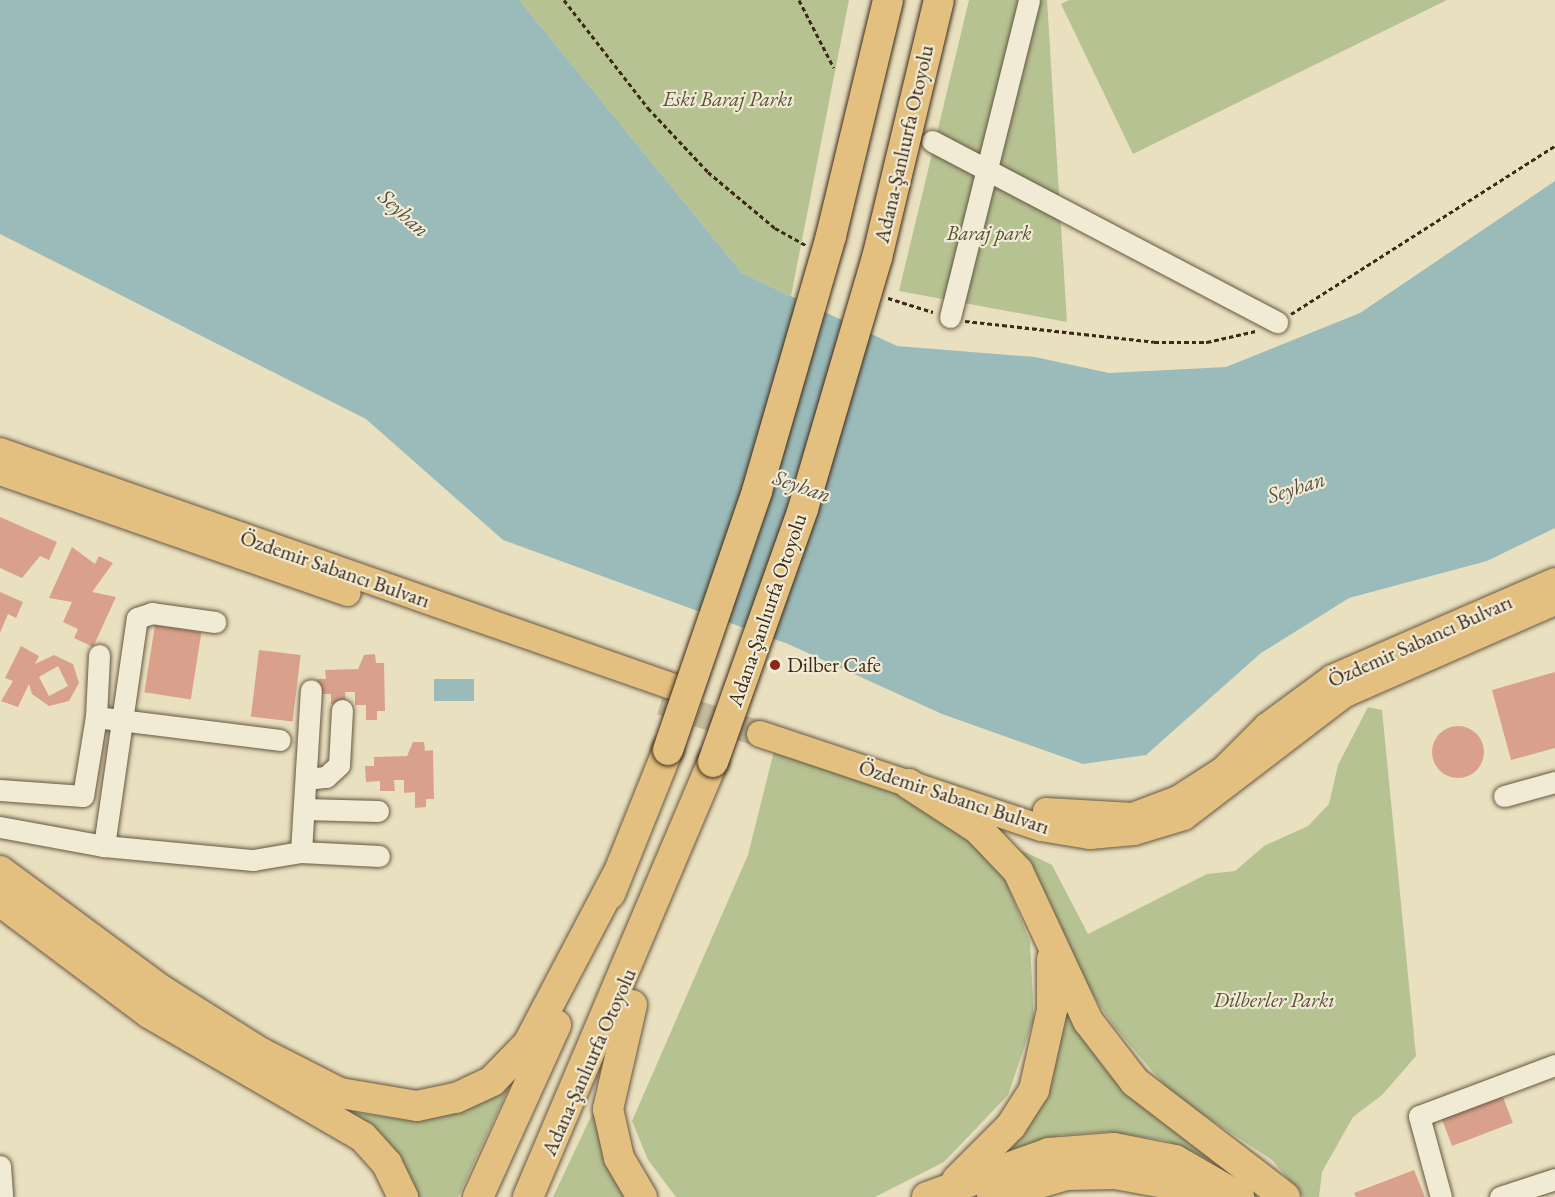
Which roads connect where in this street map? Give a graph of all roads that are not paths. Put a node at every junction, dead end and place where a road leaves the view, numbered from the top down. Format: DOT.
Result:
graph roads {
  1 [pos="888,0"];
  2 [pos="939,0"];
  3 [pos="1029,0"];
  4 [pos="932,141"];
  5 [pos="988,171"];
  6 [pos="950,317"];
  7 [pos="1278,322"];
  8 [pos="0,451"];
  9 [pos="0,472"];
  10 [pos="1555,581"];
  11 [pos="1555,602"];
  12 [pos="215,622"];
  13 [pos="99,655"];
  14 [pos="311,690"];
  15 [pos="342,710"];
  16 [pos="96,717"];
  17 [pos="122,720"];
  18 [pos="280,740"];
  19 [pos="306,779"];
  20 [pos="1555,782"];
  21 [pos="909,784"];
  22 [pos="0,790"];
  23 [pos="1504,796"];
  24 [pos="304,809"];
  25 [pos="378,811"];
  26 [pos="0,827"];
  27 [pos="104,846"];
  28 [pos="301,852"];
  29 [pos="677,853"];
  30 [pos="380,856"];
  31 [pos="0,871"];
  32 [pos="618,875"];
  33 [pos="0,901"];
  34 [pos="1052,953"];
  35 [pos="1555,1065"];
  36 [pos="0,1166"];
  37 [pos="1555,1179"];
  38 [pos="939,1192"];
  39 [pos="2,1197"];
  40 [pos="403,1197"];
  41 [pos="478,1197"];
  42 [pos="528,1197"];
  43 [pos="642,1197"];
  44 [pos="992,1197"];
  45 [pos="1197,1197"];
  46 [pos="1239,1197"];
  47 [pos="1285,1197"];
  48 [pos="1441,1197"];
  49 [pos="1500,1197"];
  1 -- 32 [label="highway, Adana-Şanlıurfa Otoyolu, bridge"];
  2 -- 29 [label="highway, Adana-Şanlıurfa Otoyolu, bridge"];
  3 -- 5 [label="street"];
  4 -- 5 [label="street"];
  5 -- 6 [label="street"];
  5 -- 7 [label="street"];
  8 -- 9 [label="main road, Özdemir Sabancı Bulvarı"];
  10 -- 21 [label="main road, Özdemir Sabancı Bulvarı"];
  11 -- 21 [label="main road, Özdemir Sabancı Bulvarı"];
  12 -- 17 [label="street"];
  13 -- 16 [label="street"];
  14 -- 19 [label="street"];
  15 -- 19 [label="street"];
  16 -- 17 [label="street"];
  16 -- 22 [label="street"];
  17 -- 18 [label="street"];
  17 -- 27 [label="street"];
  19 -- 24 [label="street"];
  20 -- 23 [label="street"];
  21 -- 34 [label="highway"];
  24 -- 25 [label="street"];
  24 -- 28 [label="street"];
  26 -- 27 [label="street"];
  27 -- 28 [label="street"];
  28 -- 30 [label="street"];
  29 -- 42 [label="highway, Adana-Şanlıurfa Otoyolu"];
  29 -- 43 [label="highway"];
  31 -- 32 [label="highway"];
  32 -- 41 [label="highway, Adana-Şanlıurfa Otoyolu"];
  33 -- 40 [label="highway"];
  34 -- 38 [label="highway"];
  34 -- 47 [label="highway"];
  35 -- 48 [label="street"];
  36 -- 39 [label="street"];
  37 -- 49 [label="street"];
  38 -- 46 [label="highway"];
  44 -- 45 [label="highway"];
}
